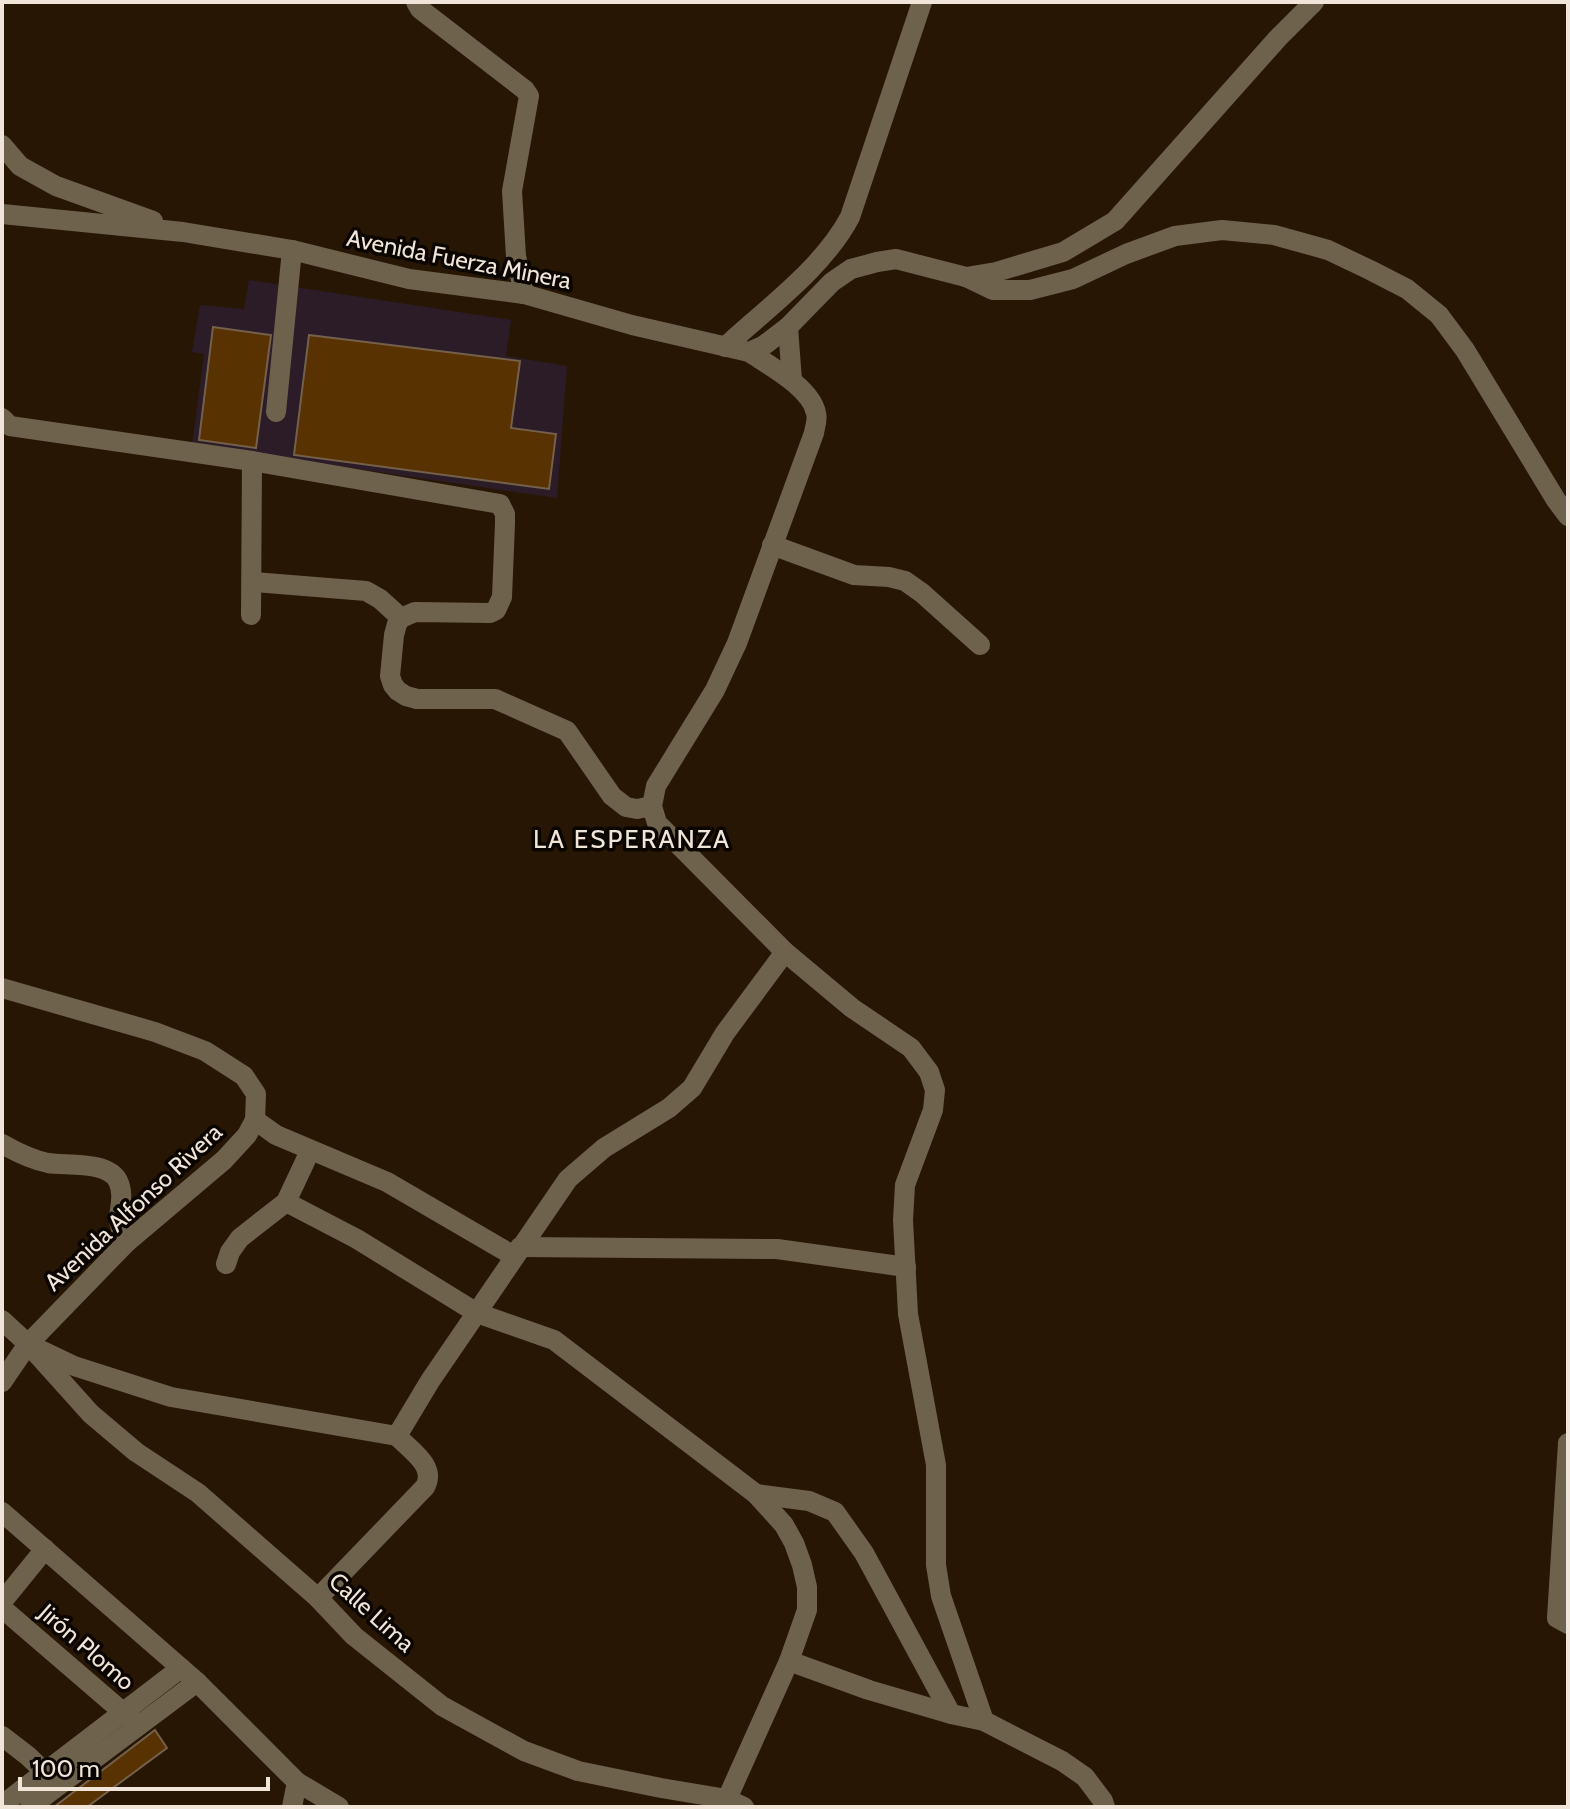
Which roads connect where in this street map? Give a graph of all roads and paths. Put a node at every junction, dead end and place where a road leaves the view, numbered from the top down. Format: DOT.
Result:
graph roads {
  1 [pos="416,2"];
  2 [pos="922,2"];
  3 [pos="1314,2"];
  4 [pos="2,145"];
  5 [pos="2,214"];
  6 [pos="183,232"];
  7 [pos="292,250"];
  8 [pos="966,277"];
  9 [pos="524,294"];
  10 [pos="788,327"];
  11 [pos="725,347"];
  12 [pos="749,352"];
  13 [pos="792,381"];
  14 [pos="276,412"];
  15 [pos="2,418"];
  16 [pos="252,461"];
  17 [pos="1568,516"];
  18 [pos="772,545"];
  19 [pos="253,582"];
  20 [pos="251,615"];
  21 [pos="401,618"];
  22 [pos="980,645"];
  23 [pos="652,806"];
  24 [pos="785,952"];
  25 [pos="2,988"];
  26 [pos="255,1120"];
  27 [pos="2,1144"];
  28 [pos="310,1151"];
  29 [pos="286,1202"];
  30 [pos="127,1242"];
  31 [pos="517,1251"];
  32 [pos="226,1264"];
  33 [pos="906,1267"];
  34 [pos="477,1313"];
  35 [pos="2,1320"];
  36 [pos="28,1344"];
  37 [pos="2,1382"];
  38 [pos="397,1436"];
  39 [pos="1568,1443"];
  40 [pos="756,1494"];
  41 [pos="2,1512"];
  42 [pos="45,1549"];
  43 [pos="318,1598"];
  44 [pos="2,1605"];
  45 [pos="1568,1624"];
  46 [pos="789,1661"];
  47 [pos="189,1675"];
  48 [pos="951,1714"];
  49 [pos="131,1719"];
  50 [pos="984,1721"];
  51 [pos="2,1736"];
  52 [pos="52,1779"];
  53 [pos="297,1782"];
  54 [pos="736,1803"];
  55 [pos="2,1805"];
  56 [pos="30,1807"];
  57 [pos="292,1807"];
  58 [pos="339,1807"];
  59 [pos="1105,1807"];
  1 -- 9 [label="street"];
  2 -- 11 [label="street"];
  3 -- 8 [label="street"];
  4 -- 6 [label="street"];
  5 -- 6 [label="street, Avenida Fuerza Minera"];
  6 -- 7 [label="street, Avenida Fuerza Minera"];
  7 -- 9 [label="street, Avenida Fuerza Minera"];
  7 -- 14 [label="street"];
  8 -- 10 [label="street"];
  8 -- 17 [label="street"];
  9 -- 11 [label="street, Avenida Fuerza Minera"];
  10 -- 12 [label="street"];
  10 -- 13 [label="street"];
  11 -- 12 [label="street, Avenida Fuerza Minera"];
  12 -- 13 [label="street"];
  13 -- 18 [label="street"];
  15 -- 16 [label="street"];
  16 -- 19 [label="street"];
  16 -- 21 [label="street"];
  18 -- 22 [label="street"];
  18 -- 23 [label="street"];
  19 -- 20 [label="street"];
  19 -- 21 [label="street"];
  21 -- 23 [label="street"];
  23 -- 24 [label="street"];
  24 -- 31 [label="street"];
  24 -- 33 [label="street"];
  25 -- 26 [label="street, Avenida Alfonso Rivera"];
  26 -- 28 [label="street"];
  26 -- 30 [label="street, Avenida Alfonso Rivera"];
  27 -- 30 [label="street"];
  28 -- 29 [label="street"];
  28 -- 31 [label="street"];
  29 -- 32 [label="street"];
  29 -- 34 [label="street"];
  30 -- 36 [label="street, Avenida Alfonso Rivera"];
  31 -- 33 [label="street"];
  31 -- 34 [label="street"];
  33 -- 50 [label="street"];
  34 -- 38 [label="street"];
  34 -- 40 [label="street"];
  35 -- 36 [label="street"];
  36 -- 37 [label="street, Avenida Alfonso Rivera"];
  36 -- 38 [label="street"];
  36 -- 43 [label="street, Calle Lima"];
  38 -- 43 [label="street"];
  39 -- 45 [label="street"];
  40 -- 46 [label="street"];
  40 -- 48 [label="street"];
  41 -- 42 [label="street"];
  42 -- 44 [label="street"];
  42 -- 47 [label="street"];
  43 -- 54 [label="street, Calle Lima"];
  44 -- 49 [label="street, Jirón Plomo"];
  46 -- 48 [label="street"];
  46 -- 54 [label="street"];
  47 -- 49 [label="street"];
  47 -- 53 [label="street"];
  48 -- 50 [label="street"];
  49 -- 52 [label="street"];
  50 -- 59 [label="street"];
  51 -- 52 [label="street"];
  52 -- 55 [label="street"];
  52 -- 56 [label="street"];
  53 -- 57 [label="street"];
  53 -- 58 [label="street"];
}
